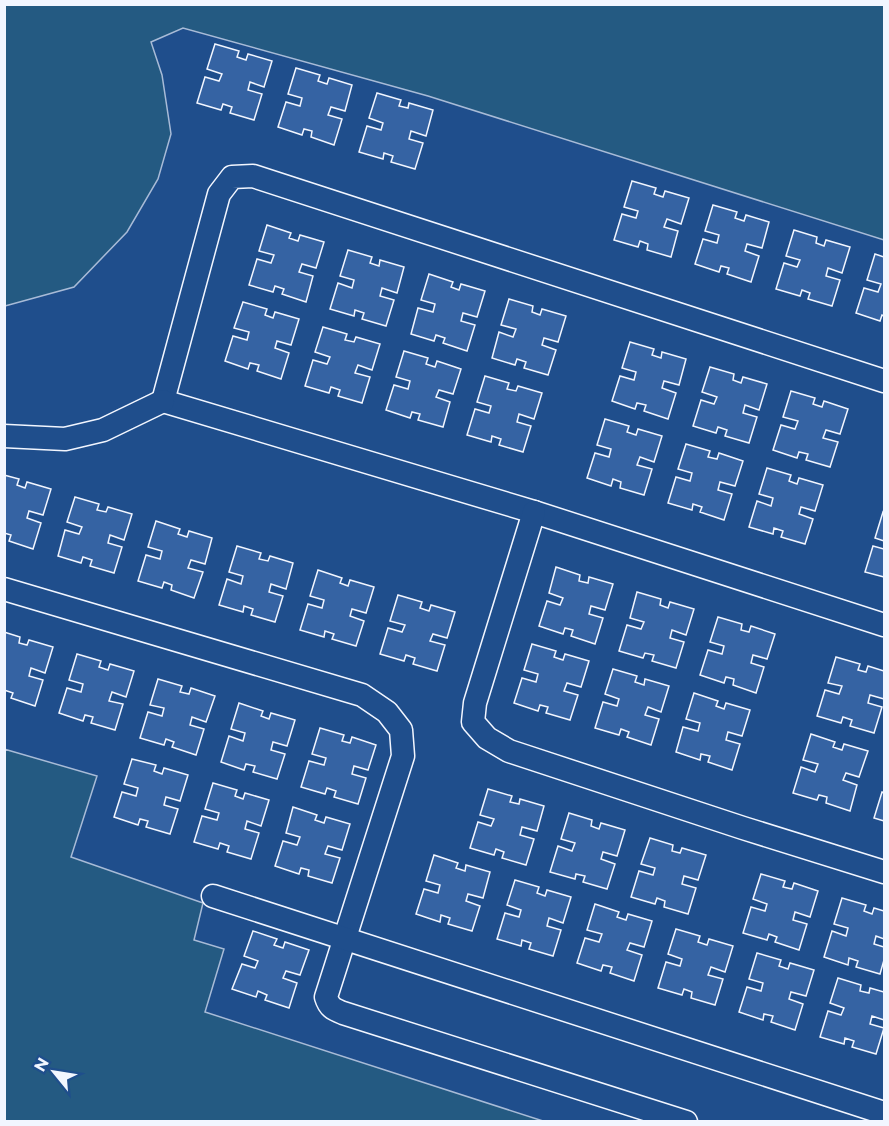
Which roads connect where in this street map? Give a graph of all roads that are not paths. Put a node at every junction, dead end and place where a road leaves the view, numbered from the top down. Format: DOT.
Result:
graph roads {
  1 [pos="885,381"];
  2 [pos="163,401"];
  3 [pos="4,436"];
  4 [pos="534,512"];
  5 [pos="4,589"];
  6 [pos="885,625"];
  7 [pos="885,872"];
  8 [pos="213,896"];
  9 [pos="345,939"];
  10 [pos="885,1113"];
  11 [pos="686,1122"];
  1 -- 2 [label="street"];
  2 -- 3 [label="street"];
  2 -- 4 [label="street"];
  4 -- 6 [label="street"];
  4 -- 7 [label="street"];
  5 -- 9 [label="street"];
  8 -- 9 [label="street"];
  9 -- 10 [label="street"];
  9 -- 11 [label="street"];
}
